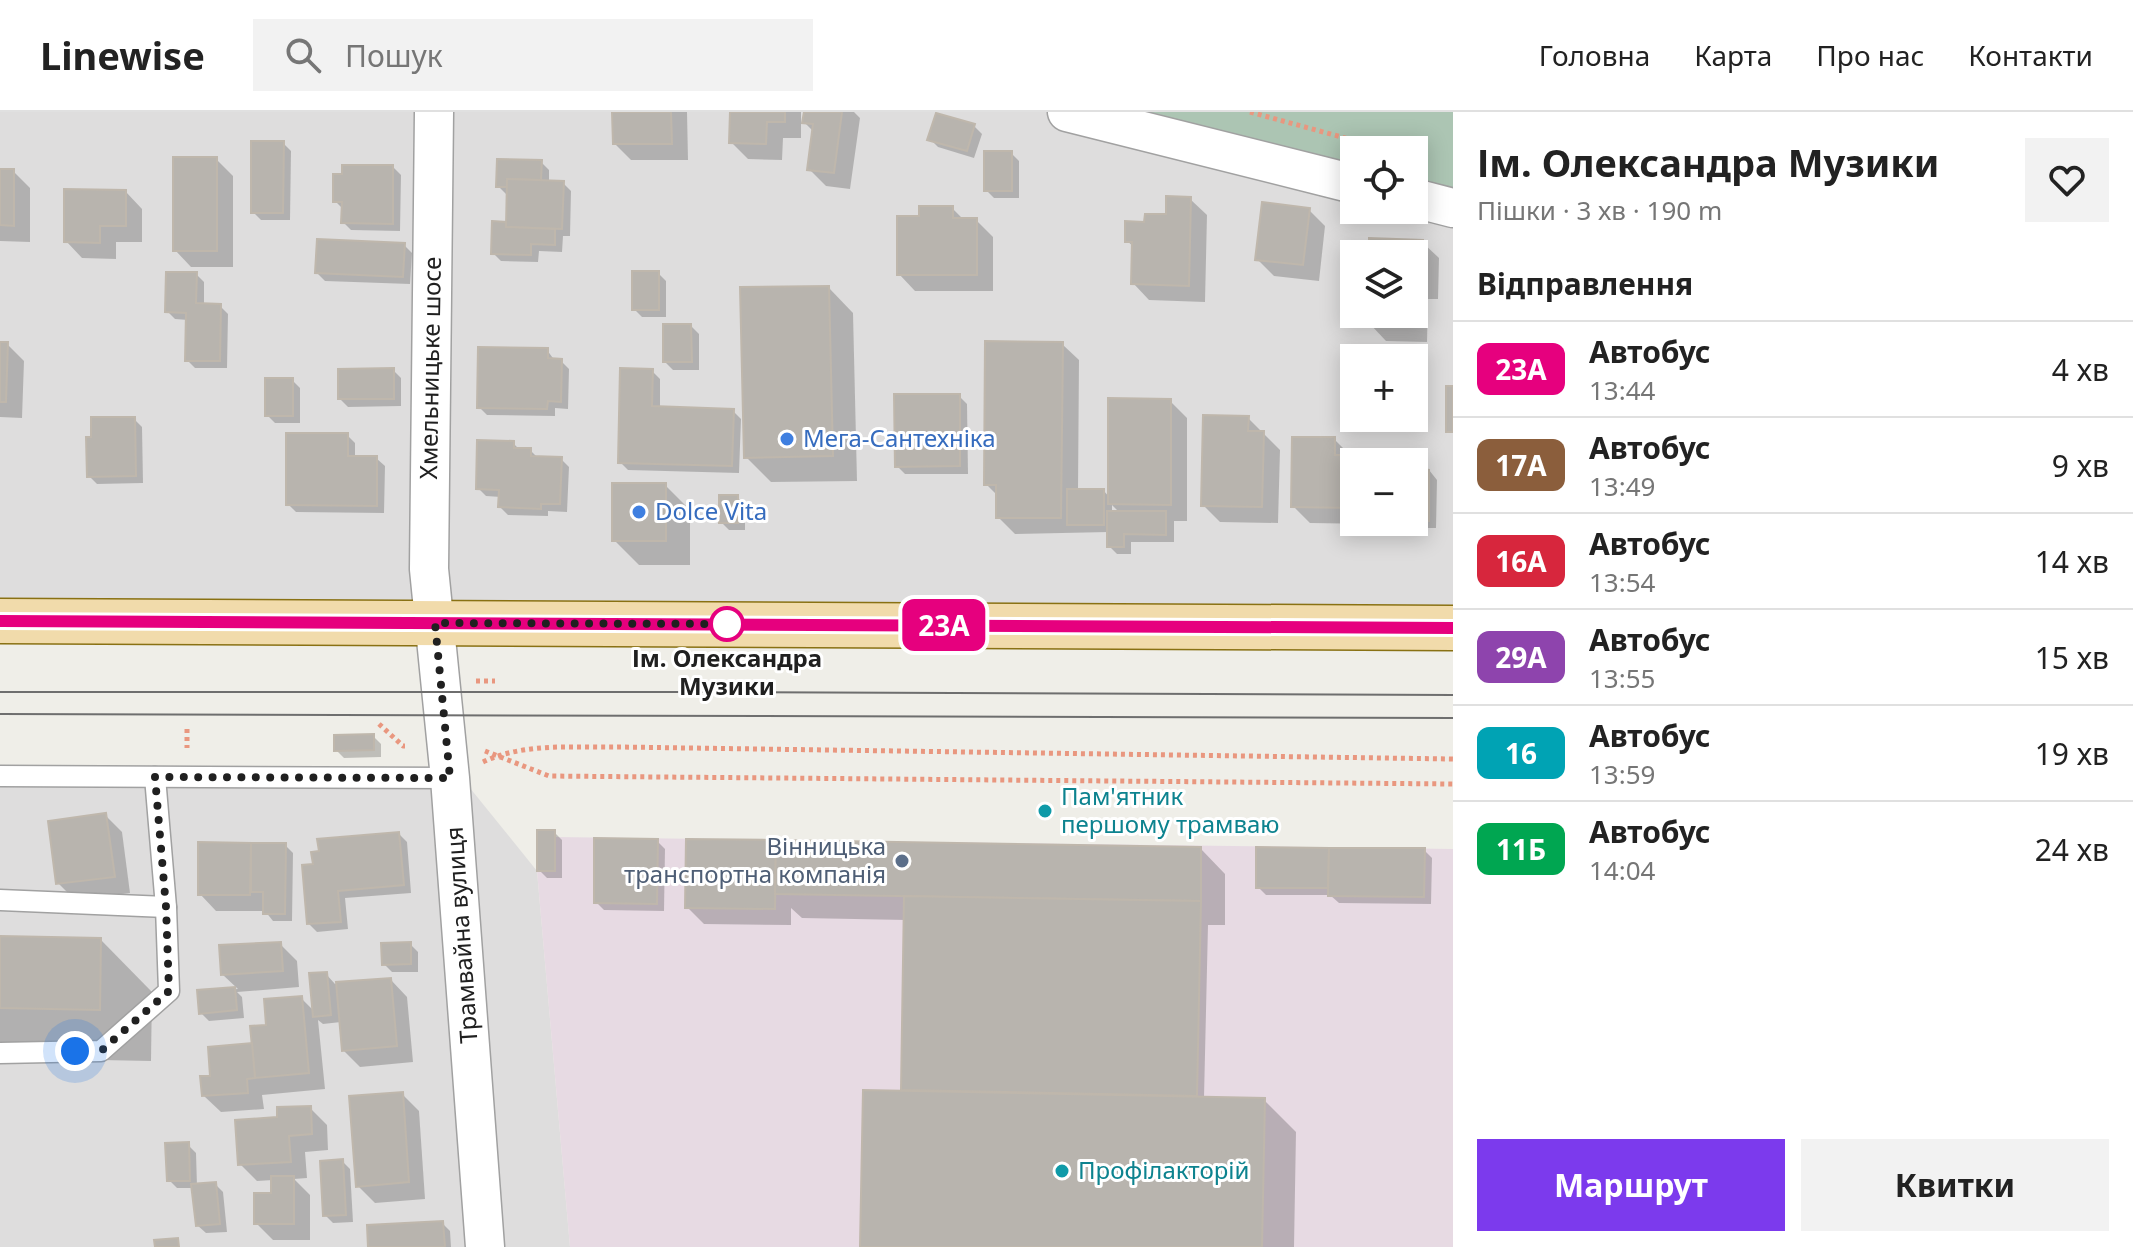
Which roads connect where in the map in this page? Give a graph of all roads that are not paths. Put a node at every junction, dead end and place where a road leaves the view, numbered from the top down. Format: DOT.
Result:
graph roads {
  1 [pos="434,112"];
  2 [pos="1067,112"];
  3 [pos="1340,180"];
  4 [pos="1428,202"];
  5 [pos="1453,208"];
  6 [pos="0,621"];
  7 [pos="435,623"];
  8 [pos="1453,628"];
  9 [pos="448,761"];
  10 [pos="0,776"];
  11 [pos="155,777"];
  12 [pos="0,900"];
  13 [pos="166,907"];
  14 [pos="0,1053"];
  15 [pos="485,1247"];
  1 -- 7 [label="street, Хмельницьке шосе"];
  2 -- 3 [label="street"];
  4 -- 5 [label="street"];
  6 -- 7 [label="main road"];
  7 -- 8 [label="main road"];
  7 -- 9 [label="street, Трамвайна вулиця"];
  9 -- 11 [label="lane"];
  9 -- 15 [label="street, Трамвайна вулиця"];
  10 -- 11 [label="lane"];
  11 -- 13 [label="lane"];
  12 -- 13 [label="lane"];
  13 -- 14 [label="lane"];
}
